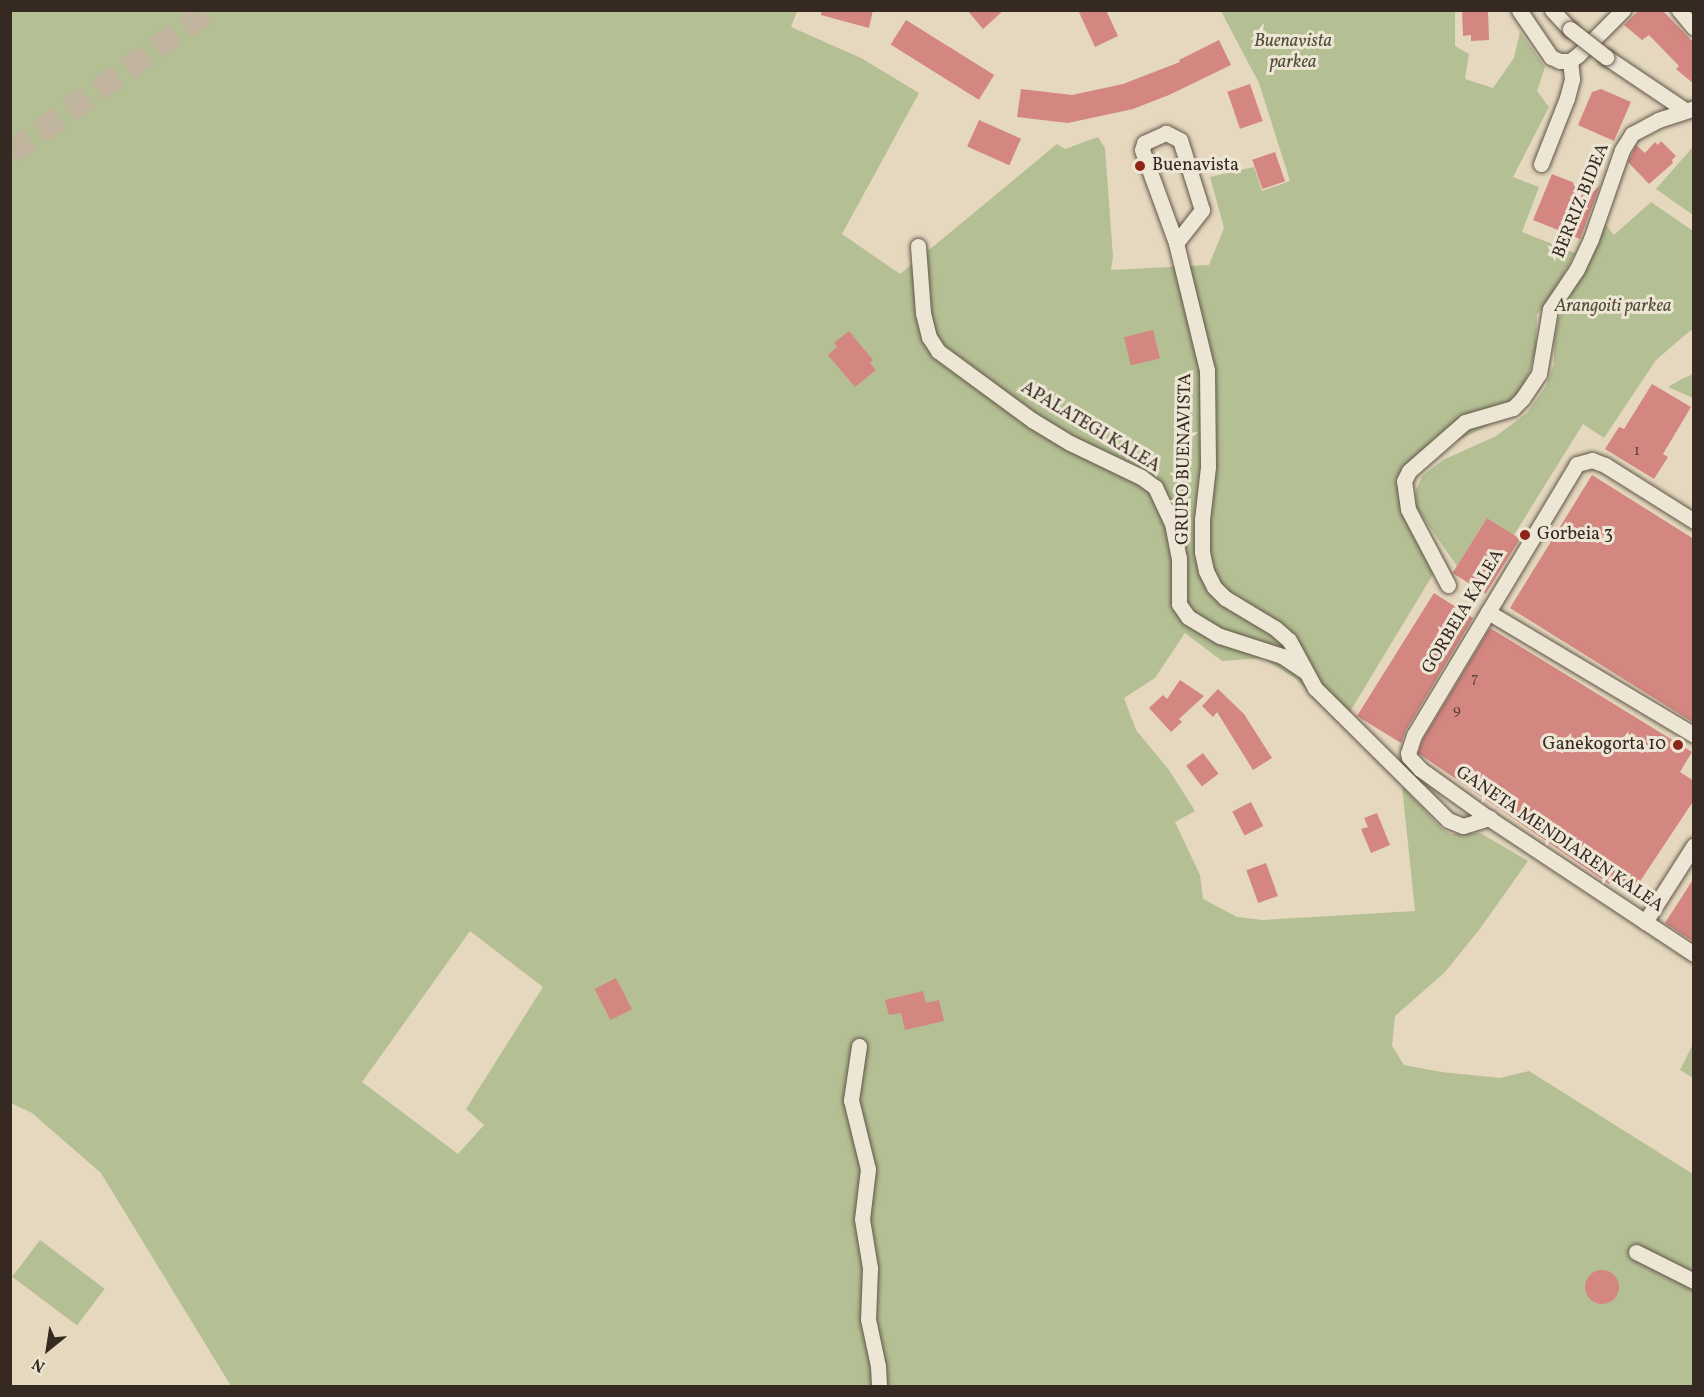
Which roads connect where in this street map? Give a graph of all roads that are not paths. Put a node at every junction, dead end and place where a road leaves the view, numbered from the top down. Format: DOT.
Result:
graph roads {
  1 [pos="1519,10"];
  2 [pos="1552,10"];
  3 [pos="1623,10"];
  4 [pos="1679,10"];
  5 [pos="1694,28"];
  6 [pos="1570,61"];
  7 [pos="1689,109"];
  8 [pos="1541,164"];
  9 [pos="1176,243"];
  10 [pos="918,246"];
  11 [pos="1694,521"];
  12 [pos="1448,585"];
  13 [pos="1488,612"];
  14 [pos="1304,671"];
  15 [pos="1694,735"];
  16 [pos="1408,753"];
  17 [pos="1490,818"];
  18 [pos="1694,845"];
  19 [pos="1645,922"];
  20 [pos="1694,954"];
  21 [pos="859,1046"];
  22 [pos="1636,1252"];
  23 [pos="1694,1281"];
  24 [pos="879,1386"];
  1 -- 6 [label="street"];
  2 -- 7 [label="street, bridge"];
  3 -- 6 [label="street"];
  4 -- 5 [label="street"];
  6 -- 8 [label="street"];
  7 -- 12 [label="street, BERRIZ BIDEA"];
  9 -- 9 [label="street, GRUPO BUENAVISTA"];
  9 -- 14 [label="street, GRUPO BUENAVISTA"];
  10 -- 14 [label="street, APALATEGI KALEA"];
  11 -- 13 [label="street, GORBEIA KALEA"];
  13 -- 15 [label="street"];
  13 -- 16 [label="street, GORBEIA KALEA"];
  14 -- 17 [label="street, GRUPO BUENAVISTA"];
  16 -- 17 [label="street, GANETA MENDIAREN KALEA"];
  17 -- 19 [label="street, GANETA MENDIAREN KALEA"];
  18 -- 19 [label="street"];
  19 -- 20 [label="street, GANETA MENDIAREN KALEA"];
  21 -- 24 [label="street"];
  22 -- 23 [label="street"];
}
